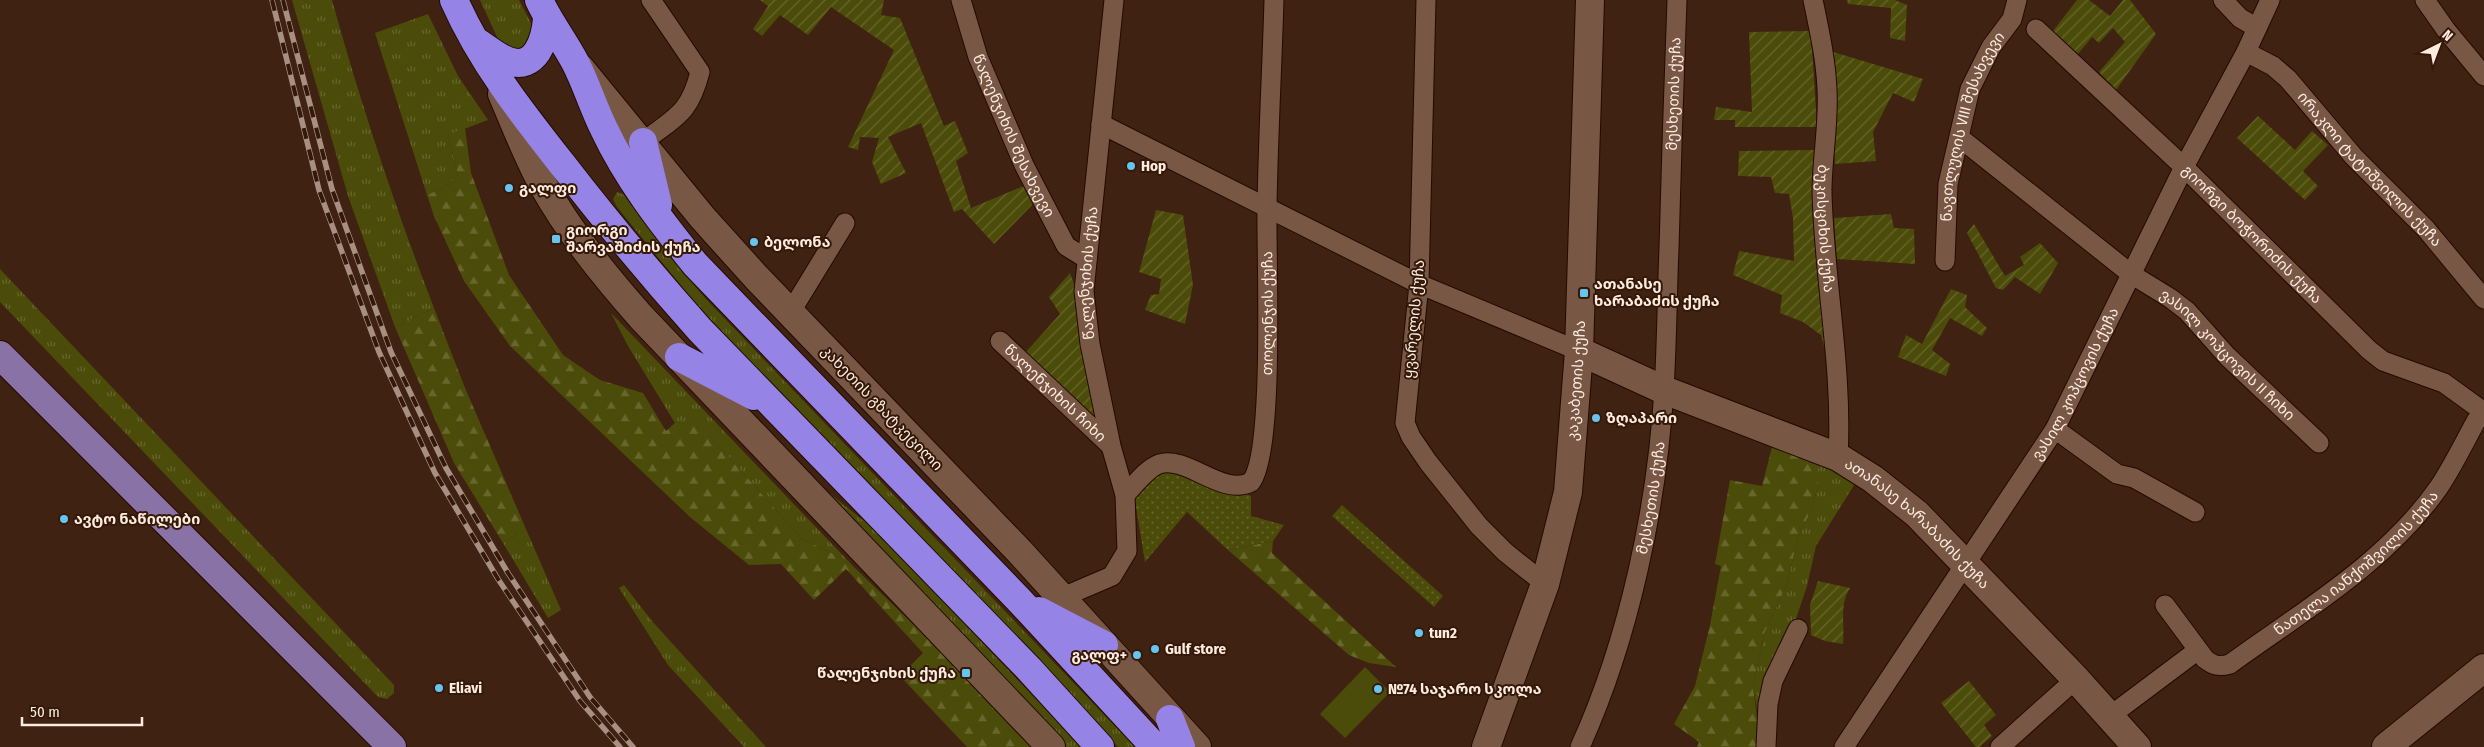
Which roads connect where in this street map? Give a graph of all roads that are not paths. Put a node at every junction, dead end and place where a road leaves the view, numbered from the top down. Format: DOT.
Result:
graph roads {
  1 [pos="454,0"];
  2 [pos="961,0"];
  3 [pos="1114,0"];
  4 [pos="1274,0"];
  5 [pos="1426,0"];
  6 [pos="1590,0"];
  7 [pos="1677,0"];
  8 [pos="1813,0"];
  9 [pos="2017,0"];
  10 [pos="2223,0"];
  11 [pos="2270,0"];
  12 [pos="2425,0"];
  13 [pos="657,3"];
  14 [pos="543,10"];
  15 [pos="2257,28"];
  16 [pos="2036,30"];
  17 [pos="474,40"];
  18 [pos="2246,52"];
  19 [pos="575,62"];
  20 [pos="2484,76"];
  21 [pos="496,78"];
  22 [pos="1101,124"];
  23 [pos="1960,138"];
  24 [pos="643,142"];
  25 [pos="2184,167"];
  26 [pos="1267,209"];
  27 [pos="845,223"];
  28 [pos="665,228"];
  29 [pos="1087,259"];
  30 [pos="1945,261"];
  31 [pos="2131,274"];
  32 [pos="1419,284"];
  33 [pos="2484,299"];
  34 [pos="790,313"];
  35 [pos="1000,341"];
  36 [pos="1580,350"];
  37 [pos="0,355"];
  38 [pos="680,357"];
  39 [pos="1664,390"];
  40 [pos="776,407"];
  41 [pos="2484,412"];
  42 [pos="2055,429"];
  43 [pos="2318,443"];
  44 [pos="1111,446"];
  45 [pos="1838,457"];
  46 [pos="1125,495"];
  47 [pos="2195,512"];
  48 [pos="1966,564"];
  49 [pos="1546,584"];
  50 [pos="1063,598"];
  51 [pos="1019,600"];
  52 [pos="2165,605"];
  53 [pos="1798,629"];
  54 [pos="1104,645"];
  55 [pos="2198,650"];
  56 [pos="2484,668"];
  57 [pos="2076,679"];
  58 [pos="2110,716"];
  59 [pos="1170,719"];
  60 [pos="392,747"];
  61 [pos="1051,747"];
  62 [pos="1100,747"];
  63 [pos="1155,747"];
  64 [pos="1181,747"];
  65 [pos="1197,747"];
  66 [pos="1486,747"];
  67 [pos="1580,747"];
  68 [pos="1766,747"];
  69 [pos="1844,747"];
  70 [pos="2000,747"];
  71 [pos="2137,747"];
  72 [pos="2386,747"];
  1 -- 17 [label="highway"];
  2 -- 29 [label="street, წალენჯიხის შესახვევი"];
  3 -- 22 [label="street, წალენჯიხის ქუჩა"];
  4 -- 26 [label="street, თოლენჯის ქუჩა"];
  5 -- 32 [label="street, ყვარელის ქუჩა"];
  6 -- 36 [label="street, კაკაბეთის ქუჩა"];
  7 -- 39 [label="street, მესხეთის ქუჩა"];
  8 -- 45 [label="street, ბუკისციხის ქუჩა"];
  9 -- 23 [label="street, ნავთლუღის VIII შესახვევი"];
  10 -- 15 [label="street"];
  11 -- 15 [label="street, ვასილ კოპცოვის ქუჩა"];
  12 -- 20 [label="street"];
  13 -- 24 [label="street"];
  14 -- 17 [label="highway"];
  14 -- 19 [label="highway, კახეთის გზატკეცილი"];
  15 -- 18 [label="street, ვასილ კოპცოვის ქუჩა"];
  16 -- 25 [label="street, გიორგი ბოჭორიძის ქუჩა"];
  17 -- 21 [label="highway"];
  18 -- 25 [label="street, ვასილ კოპცოვის ქუჩა"];
  18 -- 33 [label="street, ირაკლი ტატიშვილის ქუჩა"];
  19 -- 24 [label="street, კახეთის გზატკეცილი"];
  19 -- 28 [label="highway, კახეთის გზატკეცილი"];
  21 -- 38 [label="street"];
  21 -- 40 [label="highway"];
  22 -- 26 [label="street, ათანასე ხარაბაძის ქუჩა"];
  22 -- 29 [label="street, წალენჯიხის ქუჩა"];
  23 -- 30 [label="street, ნავთლუღის VIII შესახვევი"];
  23 -- 31 [label="street, ვასილ კოპცოვის II ჩიხი"];
  24 -- 28 [label="highway"];
  24 -- 34 [label="street, კახეთის გზატკეცილი"];
  25 -- 31 [label="street, ვასილ კოპცოვის ქუჩა"];
  25 -- 41 [label="street, გიორგი ბოჭორიძის ქუჩა"];
  26 -- 32 [label="street, ათანასე ხარაბაძის ქუჩა"];
  26 -- 46 [label="street, თოლენჯის ქუჩა"];
  27 -- 34 [label="street"];
  28 -- 51 [label="highway, კახეთის გზატკეცილი"];
  29 -- 44 [label="street, წალენჯიხის ქუჩა"];
  31 -- 42 [label="street, ვასილ კოპცოვის ქუჩა"];
  31 -- 43 [label="street, ვასილ კოპცოვის II ჩიხი"];
  32 -- 36 [label="street, ათანასე ხარაბაძის ქუჩა"];
  32 -- 49 [label="street, ყვარელის ქუჩა"];
  34 -- 50 [label="street, კახეთის გზატკეცილი"];
  35 -- 44 [label="street, წალენჯიხის ჩიხი"];
  36 -- 39 [label="street, ათანასე ხარაბაძის ქუჩა"];
  36 -- 49 [label="street, კაკაბეთის ქუჩა"];
  37 -- 60 [label="main road"];
  38 -- 40 [label="highway"];
  38 -- 61 [label="street"];
  39 -- 45 [label="street, ათანასე ხარაბაძის ქუჩა"];
  39 -- 67 [label="street, მესხეთის ქუჩა"];
  40 -- 62 [label="highway"];
  41 -- 55 [label="street, ნათელა იანქოშვილის ქუჩა"];
  42 -- 47 [label="street"];
  42 -- 48 [label="street, ვასილ კოპცოვის ქუჩა"];
  44 -- 46 [label="street, წალენჯიხის ქუჩა"];
  45 -- 48 [label="street, ათანასე ხარაბაძის ქუჩა"];
  46 -- 50 [label="street, წალენჯიხის ქუჩა"];
  48 -- 57 [label="street, ათანასე ხარაბაძის ქუჩა"];
  48 -- 69 [label="street, ვასილ კოპცოვის ქუჩა"];
  49 -- 66 [label="street, კაკაბეთის ქუჩა"];
  50 -- 54 [label="street, კახეთის გზატკეცილი"];
  51 -- 54 [label="highway"];
  51 -- 63 [label="highway, კახეთის გზატკეცილი"];
  52 -- 55 [label="street, ნათელა იანქოშვილის ქუჩა"];
  53 -- 68 [label="street"];
  54 -- 59 [label="street, კახეთის გზატკეცილი"];
  55 -- 58 [label="street"];
  56 -- 72 [label="street"];
  57 -- 58 [label="street, ათანასე ხარაბაძის ქუჩა"];
  57 -- 70 [label="street"];
  58 -- 71 [label="street, ათანასე ხარაბაძის ქუჩა"];
  59 -- 64 [label="highway"];
  59 -- 65 [label="street, კახეთის გზატკეცილი"];
}
